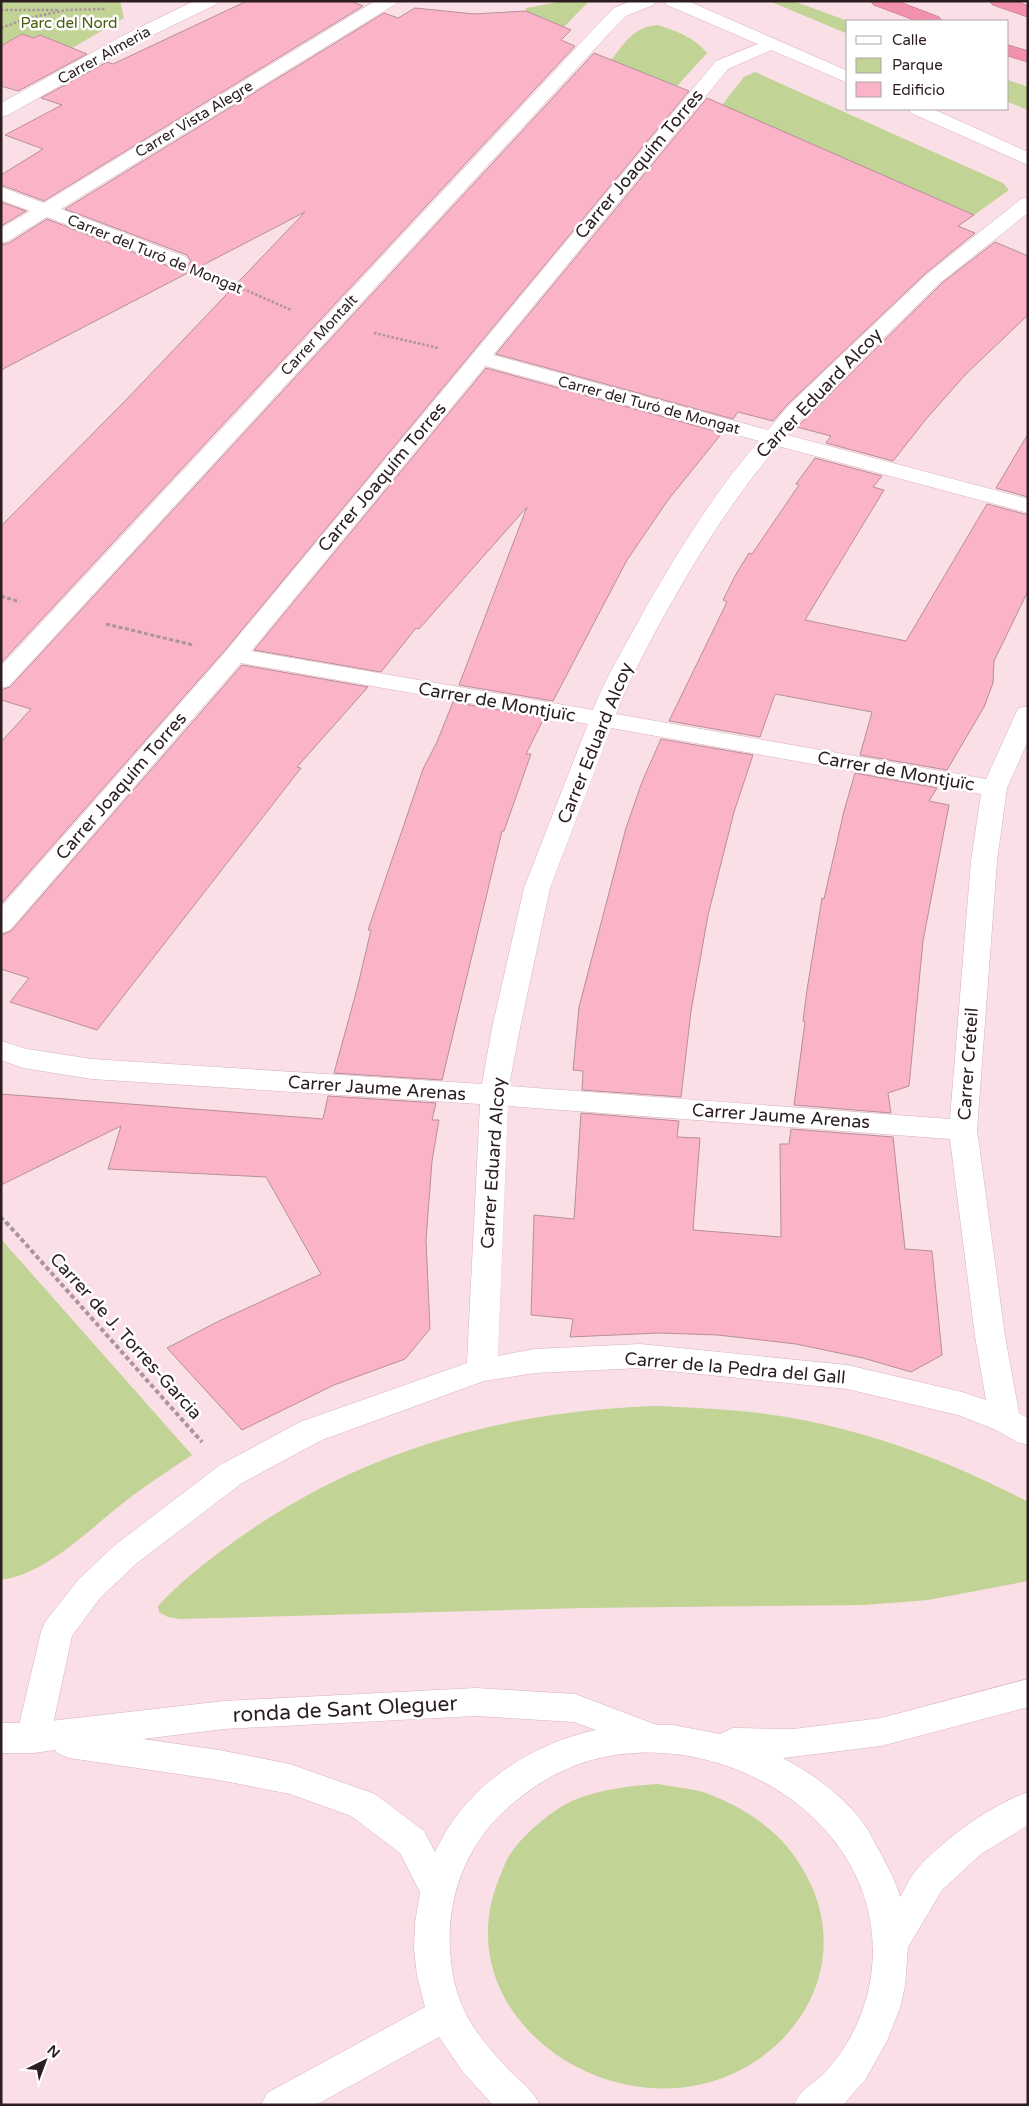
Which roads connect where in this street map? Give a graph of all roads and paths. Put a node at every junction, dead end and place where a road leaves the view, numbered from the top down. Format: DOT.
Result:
graph roads {
  1 [pos="208,1"];
  2 [pos="388,1"];
  3 [pos="647,1"];
  4 [pos="673,1"];
  5 [pos="880,1"];
  6 [pos="999,1"];
  7 [pos="113,8"];
  8 [pos="1,10"];
  9 [pos="66,10"];
  10 [pos="1028,12"];
  11 [pos="929,20"];
  12 [pos="1,28"];
  13 [pos="770,44"];
  14 [pos="1009,50"];
  15 [pos="1028,57"];
  16 [pos="846,77"];
  17 [pos="920,110"];
  18 [pos="1,111"];
  19 [pos="1028,159"];
  20 [pos="1,193"];
  21 [pos="1028,203"];
  22 [pos="45,210"];
  23 [pos="1,237"];
  24 [pos="179,261"];
  25 [pos="291,310"];
  26 [pos="366,331"];
  27 [pos="480,358"];
  28 [pos="772,438"];
  29 [pos="1028,506"];
  30 [pos="101,622"];
  31 [pos="235,655"];
  32 [pos="1,681"];
  33 [pos="1028,713"];
  34 [pos="600,720"];
  35 [pos="994,788"];
  36 [pos="1,924"];
  37 [pos="1,1050"];
  38 [pos="494,1095"];
  39 [pos="963,1130"];
  40 [pos="1,1217"];
  41 [pos="482,1370"];
  42 [pos="1016,1426"];
  43 [pos="231,1474"];
  44 [pos="1028,1692"];
  45 [pos="17,1738"];
  46 [pos="653,1738"];
  47 [pos="706,1743"];
  48 [pos="1028,1807"];
  49 [pos="437,1890"];
  50 [pos="892,1941"];
  51 [pos="446,2014"];
  52 [pos="832,2098"];
  53 [pos="280,2105"];
  54 [pos="521,2105"];
  1 -- 18 [label="street, Carrer Almeria"];
  2 -- 22 [label="street, Carrer Vista Alegre"];
  3 -- 32 [label="street, Carrer Montalt"];
  4 -- 13 [label="street"];
  5 -- 11 [label="highway"];
  6 -- 10 [label="highway"];
  7 -- 9 [label="path"];
  8 -- 9 [label="path"];
  9 -- 12 [label="path"];
  13 -- 16 [label="street"];
  13 -- 27 [label="street, Carrer Joaquím Torres"];
  14 -- 15 [label="highway"];
  17 -- 19 [label="street"];
  20 -- 22 [label="street, Carrer del Turó de Mongat"];
  21 -- 28 [label="street, Carrer Eduard Alcoy"];
  22 -- 23 [label="street, Carrer Vista Alegre"];
  22 -- 24 [label="street, Carrer del Turó de Mongat"];
  24 -- 25 [label="path, Carrer del Turó de Mongat"];
  26 -- 27 [label="path"];
  27 -- 28 [label="street, Carrer del Turó de Mongat"];
  27 -- 31 [label="street, Carrer Joaquím Torres"];
  28 -- 29 [label="street, Carrer del Turó de Mongat"];
  28 -- 34 [label="street, Carrer Eduard Alcoy"];
  30 -- 31 [label="path"];
  31 -- 34 [label="street, Carrer de Montjuïc"];
  31 -- 36 [label="street, Carrer Joaquím Torres"];
  33 -- 35 [label="street, Carrer Créteil"];
  34 -- 35 [label="street, Carrer de Montjuïc"];
  34 -- 38 [label="street, Carrer Eduard Alcoy"];
  35 -- 39 [label="street, Carrer Créteil"];
  37 -- 38 [label="street, Carrer Jaume Arenas"];
  38 -- 39 [label="street, Carrer Jaume Arenas"];
  38 -- 41 [label="street, Carrer Eduard Alcoy"];
  39 -- 42 [label="street, Carrer Créteil"];
  40 -- 43 [label="path, Carrer de J. Torres-Garcia"];
  41 -- 42 [label="street, Carrer de la Pedra del Gall"];
  41 -- 43 [label="street, Carrer de la Pedra del Gall"];
  43 -- 45 [label="street, Carrer de la Pedra del Gall"];
  44 -- 47 [label="street"];
  45 -- 46 [label="street, ronda de Sant Oleguer"];
  45 -- 49 [label="street"];
  46 -- 47 [label="street"];
  46 -- 49 [label="street"];
  47 -- 50 [label="street"];
  48 -- 50 [label="street"];
  49 -- 51 [label="street"];
  50 -- 52 [label="street"];
  51 -- 53 [label="street"];
  51 -- 54 [label="street"];
}
